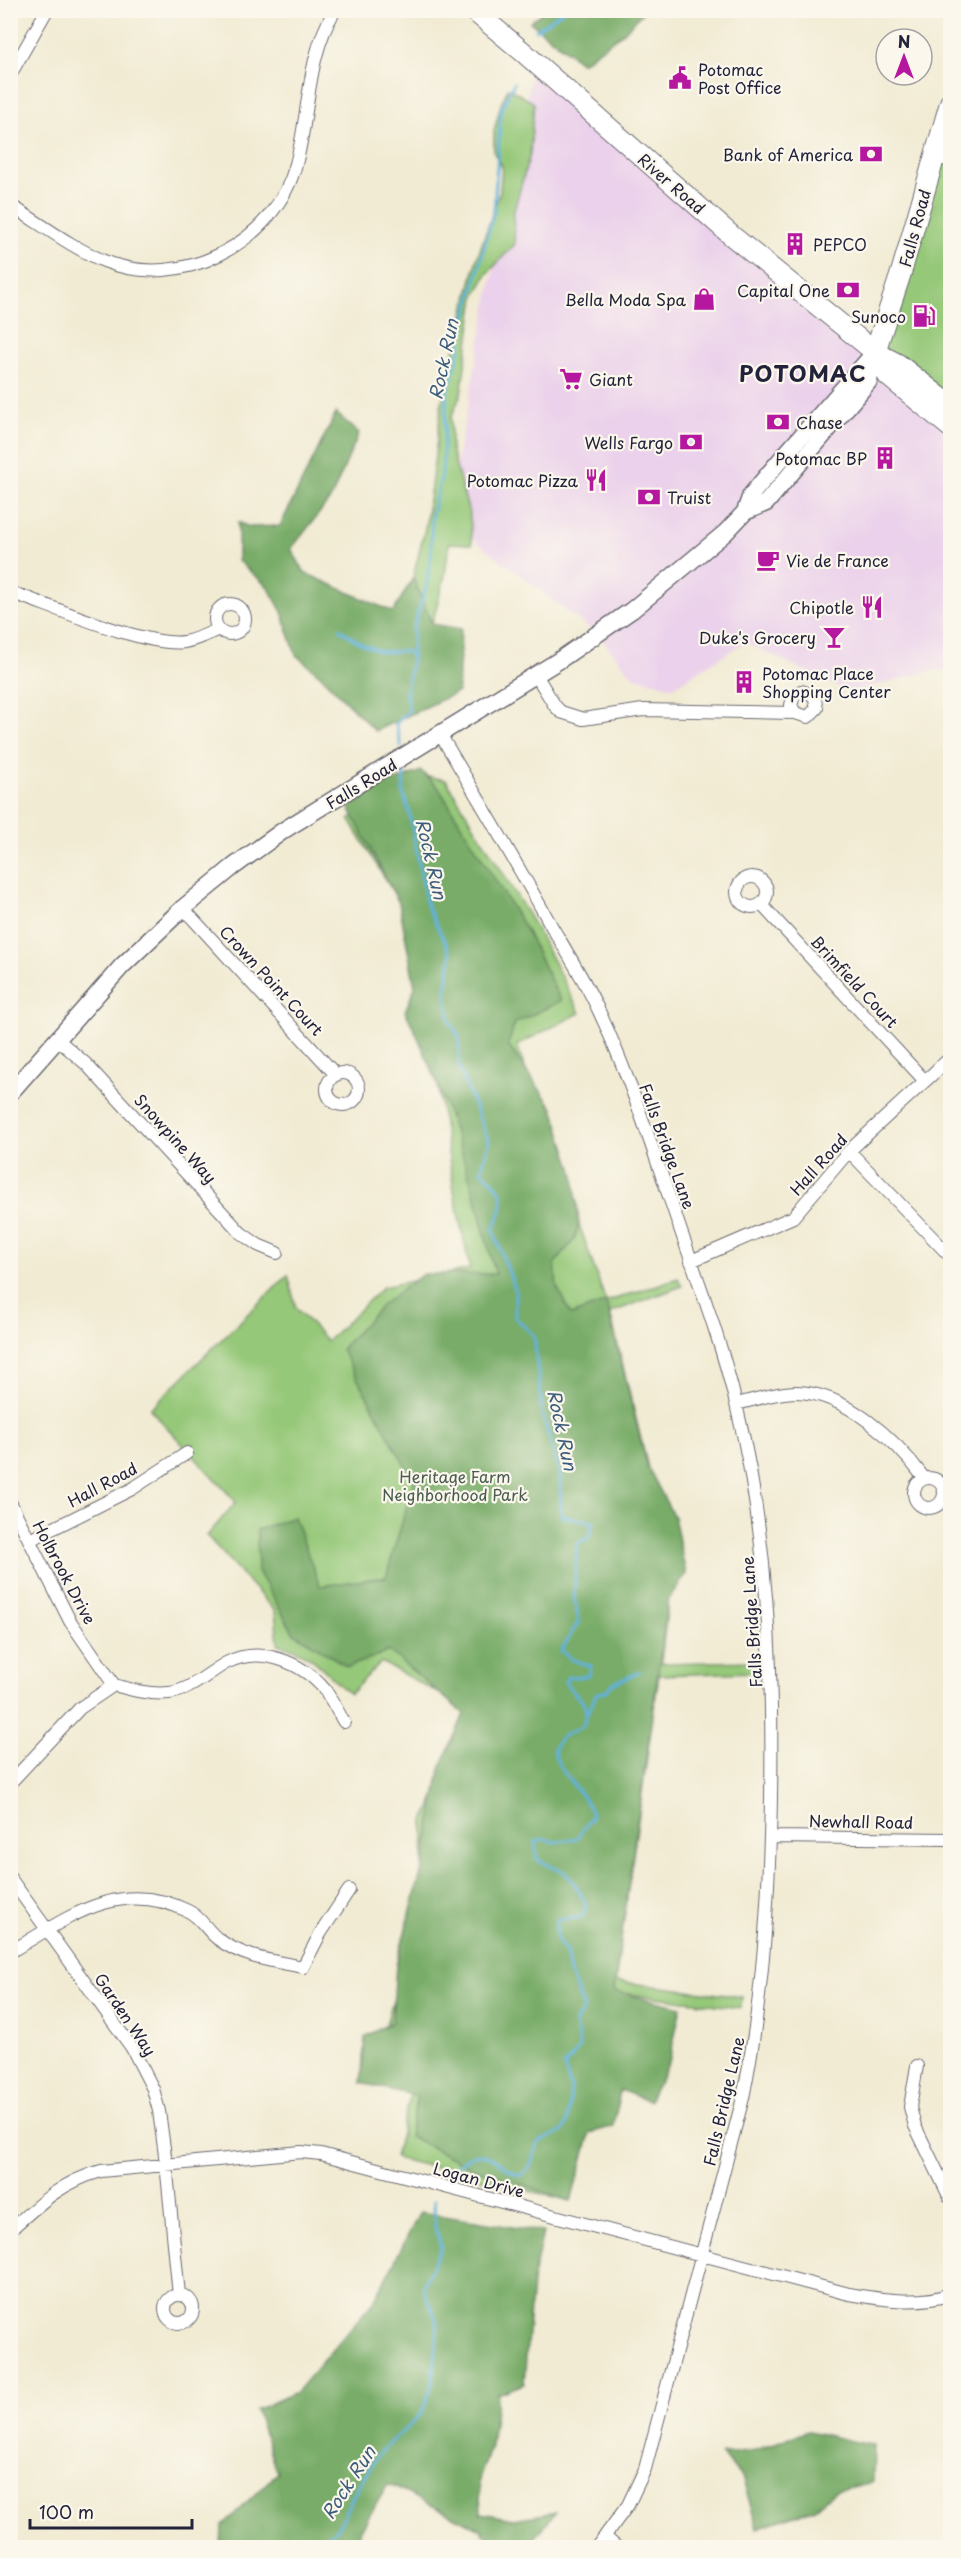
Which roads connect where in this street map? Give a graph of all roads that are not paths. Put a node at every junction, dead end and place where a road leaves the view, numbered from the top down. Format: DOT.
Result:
graph roads {
  1 [pos="47,10"];
  2 [pos="335,10"];
  3 [pos="473,10"];
  4 [pos="10,75"];
  5 [pos="951,103"];
  6 [pos="942,157"];
  7 [pos="10,205"];
  8 [pos="875,352"];
  9 [pos="951,405"];
  10 [pos="951,428"];
  11 [pos="10,592"];
  12 [pos="219,629"];
  13 [pos="536,675"];
  14 [pos="795,713"];
  15 [pos="440,734"];
  16 [pos="761,904"];
  17 [pos="183,908"];
  18 [pos="56,1038"];
  19 [pos="951,1058"];
  20 [pos="336,1075"];
  21 [pos="925,1081"];
  22 [pos="10,1093"];
  23 [pos="849,1151"];
  24 [pos="277,1253"];
  25 [pos="951,1256"];
  26 [pos="691,1262"];
  27 [pos="736,1404"];
  28 [pos="187,1453"];
  29 [pos="924,1478"];
  30 [pos="10,1502"];
  31 [pos="30,1540"];
  32 [pos="114,1685"];
  33 [pos="344,1722"];
  34 [pos="10,1783"];
  35 [pos="771,1837"];
  36 [pos="951,1839"];
  37 [pos="10,1878"];
  38 [pos="349,1890"];
  39 [pos="48,1930"];
  40 [pos="10,1952"];
  41 [pos="917,2066"];
  42 [pos="166,2163"];
  43 [pos="951,2198"];
  44 [pos="10,2230"];
  45 [pos="702,2254"];
  46 [pos="951,2294"];
  47 [pos="179,2295"];
  48 [pos="605,2537"];
  49 [pos="596,2547"];
  50 [pos="618,2547"];
  1 -- 4 [label="street"];
  2 -- 7 [label="street"];
  3 -- 8 [label="main road, River Road"];
  5 -- 6 [label="main road, Falls Road"];
  6 -- 8 [label="main road, Falls Road"];
  8 -- 9 [label="main road, River Road"];
  8 -- 10 [label="main road, River Road"];
  8 -- 13 [label="main road, Falls Road"];
  11 -- 12 [label="street"];
  13 -- 14 [label="street"];
  13 -- 15 [label="main road, Falls Road"];
  15 -- 17 [label="main road, Falls Road"];
  15 -- 26 [label="street, Falls Bridge Lane"];
  16 -- 21 [label="street, Brimfield Court"];
  17 -- 18 [label="main road, Falls Road"];
  17 -- 20 [label="street, Crown Point Court"];
  18 -- 22 [label="main road, Falls Road"];
  18 -- 24 [label="street, Snowpine Way"];
  19 -- 21 [label="street, Hall Road"];
  21 -- 23 [label="street, Hall Road"];
  23 -- 25 [label="street"];
  23 -- 26 [label="street, Hall Road"];
  26 -- 27 [label="street, Falls Bridge Lane"];
  27 -- 29 [label="street"];
  27 -- 35 [label="street, Falls Bridge Lane"];
  28 -- 31 [label="street, Hall Road"];
  30 -- 31 [label="street, Holbrook Drive"];
  31 -- 32 [label="street, Holbrook Drive"];
  32 -- 33 [label="street"];
  32 -- 34 [label="street"];
  35 -- 36 [label="street, Newhall Road"];
  35 -- 45 [label="street, Falls Bridge Lane"];
  37 -- 39 [label="street, Garden Way"];
  38 -- 39 [label="street"];
  39 -- 40 [label="street"];
  39 -- 42 [label="street, Garden Way"];
  41 -- 43 [label="street"];
  42 -- 44 [label="street, Logan Drive"];
  42 -- 45 [label="street, Logan Drive"];
  42 -- 47 [label="street, Garden Way"];
  45 -- 46 [label="street, Logan Drive"];
  45 -- 48 [label="street, Falls Bridge Lane"];
  48 -- 49 [label="street, Falls Bridge Lane"];
  48 -- 50 [label="street"];
}
